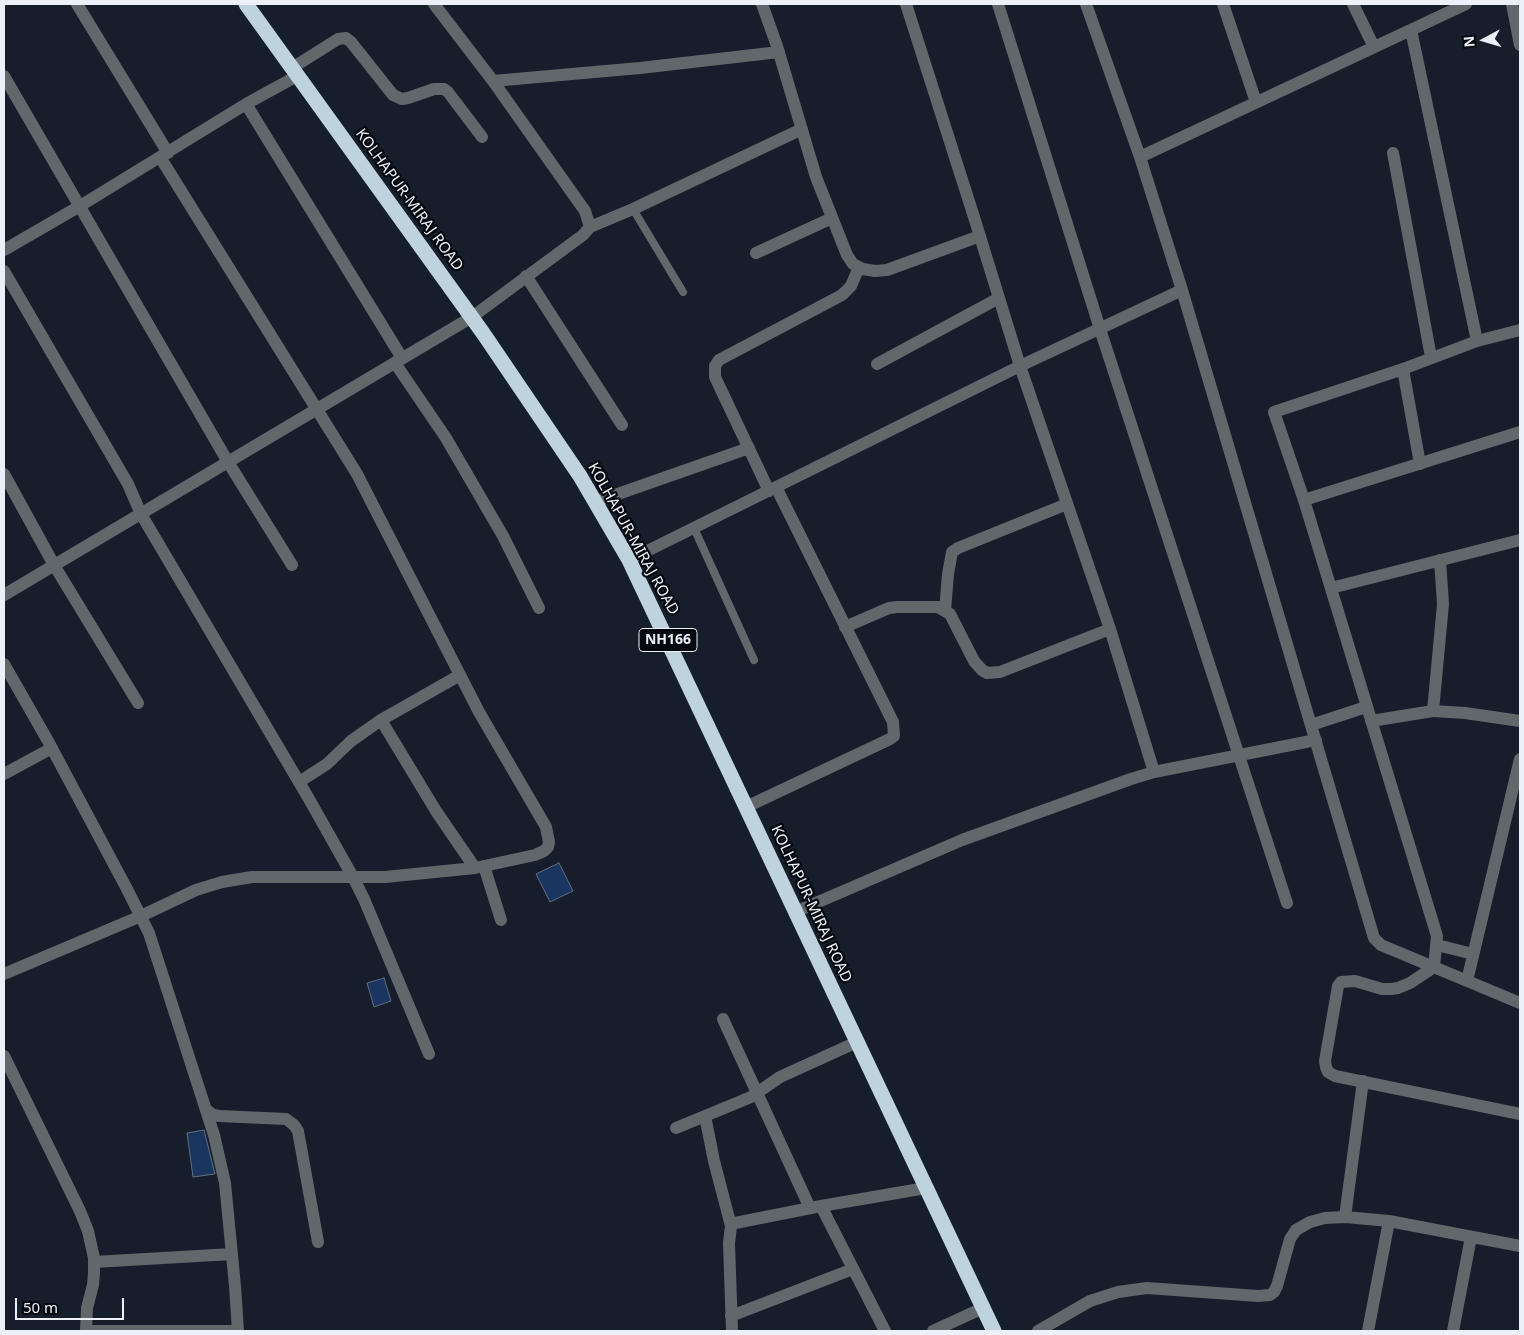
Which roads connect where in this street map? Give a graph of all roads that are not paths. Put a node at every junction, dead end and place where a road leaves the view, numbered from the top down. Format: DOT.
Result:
graph roads {
  1 [pos="77,4"];
  2 [pos="246,4"];
  3 [pos="434,4"];
  4 [pos="762,4"];
  5 [pos="906,4"];
  6 [pos="998,4"];
  7 [pos="1086,4"];
  8 [pos="1223,4"];
  9 [pos="1354,4"];
  10 [pos="1466,4"];
  11 [pos="1512,4"];
  12 [pos="1411,30"];
  13 [pos="1520,45"];
  14 [pos="1374,47"];
  15 [pos="778,52"];
  16 [pos="294,72"];
  17 [pos="4,76"];
  18 [pos="493,81"];
  19 [pos="1256,102"];
  20 [pos="246,104"];
  21 [pos="802,129"];
  22 [pos="482,137"];
  23 [pos="1393,153"];
  24 [pos="164,155"];
  25 [pos="1140,157"];
  26 [pos="80,206"];
  27 [pos="632,209"];
  28 [pos="832,218"];
  29 [pos="590,227"];
  30 [pos="980,236"];
  31 [pos="4,250"];
  32 [pos="756,252"];
  33 [pos="859,267"];
  34 [pos="4,271"];
  35 [pos="526,276"];
  36 [pos="1182,290"];
  37 [pos="683,292"];
  38 [pos="999,298"];
  39 [pos="472,317"];
  40 [pos="1100,328"];
  41 [pos="1520,330"];
  42 [pos="1476,341"];
  43 [pos="1431,358"];
  44 [pos="399,360"];
  45 [pos="877,364"];
  46 [pos="1020,366"];
  47 [pos="1403,369"];
  48 [pos="316,410"];
  49 [pos="622,425"];
  50 [pos="1520,432"];
  51 [pos="749,448"];
  52 [pos="228,462"];
  53 [pos="1420,464"];
  54 [pos="4,474"];
  55 [pos="772,489"];
  56 [pos="1304,500"];
  57 [pos="595,502"];
  58 [pos="1068,504"];
  59 [pos="141,514"];
  60 [pos="694,528"];
  61 [pos="1520,540"];
  62 [pos="629,560"];
  63 [pos="1440,560"];
  64 [pos="54,565"];
  65 [pos="292,565"];
  66 [pos="1331,588"];
  67 [pos="4,595"];
  68 [pos="539,608"];
  69 [pos="945,611"];
  70 [pos="845,627"];
  71 [pos="1110,629"];
  72 [pos="754,660"];
  73 [pos="4,664"];
  74 [pos="460,675"];
  75 [pos="138,703"];
  76 [pos="1366,707"];
  77 [pos="1433,711"];
  78 [pos="381,720"];
  79 [pos="1370,721"];
  80 [pos="1520,721"];
  81 [pos="1311,725"];
  82 [pos="1316,740"];
  83 [pos="52,748"];
  84 [pos="1240,756"];
  85 [pos="1520,759"];
  86 [pos="1154,772"];
  87 [pos="4,774"];
  88 [pos="299,782"];
  89 [pos="746,807"];
  90 [pos="479,867"];
  91 [pos="353,877"];
  92 [pos="1287,903"];
  93 [pos="795,912"];
  94 [pos="142,916"];
  95 [pos="501,920"];
  96 [pos="1437,945"];
  97 [pos="1473,954"];
  98 [pos="1434,967"];
  99 [pos="4,974"];
  100 [pos="1467,980"];
  101 [pos="1520,1003"];
  102 [pos="723,1019"];
  103 [pos="857,1042"];
  104 [pos="429,1054"];
  105 [pos="4,1056"];
  106 [pos="1363,1081"];
  107 [pos="757,1094"];
  108 [pos="208,1111"];
  109 [pos="1520,1114"];
  110 [pos="705,1116"];
  111 [pos="676,1128"];
  112 [pos="926,1188"];
  113 [pos="815,1207"];
  114 [pos="1345,1216"];
  115 [pos="1389,1220"];
  116 [pos="731,1226"];
  117 [pos="1471,1236"];
  118 [pos="318,1242"];
  119 [pos="1520,1246"];
  120 [pos="232,1254"];
  121 [pos="94,1262"];
  122 [pos="853,1269"];
  123 [pos="983,1308"];
  124 [pos="731,1316"];
  125 [pos="86,1331"];
  126 [pos="152,1331"];
  127 [pos="238,1331"];
  128 [pos="732,1331"];
  129 [pos="885,1331"];
  130 [pos="933,1331"];
  131 [pos="994,1331"];
  132 [pos="1038,1331"];
  133 [pos="1368,1331"];
  134 [pos="1453,1331"];
  1 -- 24 [label="street"];
  2 -- 16 [label="highway, KOLHAPUR-MIRAJ ROAD / NH166"];
  3 -- 18 [label="street"];
  4 -- 15 [label="street"];
  5 -- 30 [label="street"];
  6 -- 40 [label="street"];
  7 -- 25 [label="street"];
  8 -- 19 [label="street"];
  9 -- 14 [label="street"];
  10 -- 12 [label="street"];
  11 -- 13 [label="street"];
  12 -- 14 [label="street"];
  12 -- 42 [label="street"];
  14 -- 19 [label="street"];
  15 -- 18 [label="street"];
  15 -- 21 [label="street"];
  16 -- 20 [label="street"];
  16 -- 22 [label="street"];
  16 -- 39 [label="highway, KOLHAPUR-MIRAJ ROAD / NH166"];
  17 -- 26 [label="street"];
  18 -- 29 [label="street"];
  19 -- 25 [label="street"];
  20 -- 24 [label="street"];
  20 -- 44 [label="street"];
  21 -- 27 [label="street"];
  21 -- 28 [label="street"];
  23 -- 43 [label="street"];
  24 -- 26 [label="street"];
  24 -- 48 [label="street"];
  25 -- 36 [label="street"];
  26 -- 31 [label="street"];
  26 -- 52 [label="street"];
  27 -- 29 [label="street"];
  27 -- 37 [label="lane"];
  28 -- 32 [label="street"];
  28 -- 33 [label="street"];
  29 -- 35 [label="street"];
  30 -- 33 [label="street"];
  30 -- 38 [label="street"];
  33 -- 51 [label="street"];
  34 -- 59 [label="street"];
  35 -- 39 [label="street"];
  35 -- 49 [label="street"];
  36 -- 40 [label="street"];
  36 -- 81 [label="street"];
  38 -- 45 [label="street"];
  38 -- 46 [label="street"];
  39 -- 44 [label="street"];
  39 -- 57 [label="highway, KOLHAPUR-MIRAJ ROAD / NH166"];
  40 -- 46 [label="street"];
  40 -- 84 [label="street"];
  41 -- 42 [label="street"];
  42 -- 43 [label="street"];
  43 -- 47 [label="street"];
  44 -- 48 [label="street"];
  44 -- 68 [label="street"];
  46 -- 55 [label="street"];
  46 -- 58 [label="street"];
  47 -- 53 [label="street"];
  47 -- 56 [label="street"];
  48 -- 52 [label="street"];
  48 -- 74 [label="street"];
  50 -- 53 [label="street"];
  51 -- 55 [label="street"];
  51 -- 57 [label="street"];
  52 -- 59 [label="street"];
  52 -- 65 [label="street"];
  53 -- 56 [label="street"];
  54 -- 64 [label="street"];
  55 -- 60 [label="street"];
  55 -- 70 [label="street"];
  56 -- 66 [label="street"];
  57 -- 62 [label="highway, KOLHAPUR-MIRAJ ROAD / NH166"];
  58 -- 69 [label="street"];
  58 -- 71 [label="street"];
  59 -- 64 [label="street"];
  59 -- 88 [label="street"];
  60 -- 62 [label="street"];
  60 -- 72 [label="lane"];
  61 -- 63 [label="street"];
  62 -- 89 [label="highway, KOLHAPUR-MIRAJ ROAD / NH166"];
  63 -- 66 [label="street"];
  63 -- 77 [label="street"];
  64 -- 67 [label="street"];
  64 -- 75 [label="street"];
  66 -- 76 [label="street"];
  69 -- 70 [label="street"];
  69 -- 71 [label="street"];
  70 -- 89 [label="street"];
  71 -- 86 [label="street"];
  73 -- 83 [label="street"];
  74 -- 78 [label="street"];
  74 -- 90 [label="street"];
  76 -- 79 [label="street"];
  76 -- 81 [label="street"];
  77 -- 79 [label="street"];
  77 -- 80 [label="street"];
  78 -- 88 [label="street"];
  78 -- 90 [label="street"];
  79 -- 96 [label="street"];
  81 -- 82 [label="street"];
  82 -- 84 [label="street"];
  82 -- 98 [label="street"];
  83 -- 87 [label="street"];
  83 -- 94 [label="street"];
  84 -- 86 [label="street"];
  84 -- 92 [label="street"];
  85 -- 97 [label="street"];
  86 -- 93 [label="street"];
  88 -- 91 [label="street"];
  89 -- 93 [label="highway, KOLHAPUR-MIRAJ ROAD / NH166"];
  90 -- 91 [label="street"];
  90 -- 95 [label="street"];
  91 -- 94 [label="street"];
  91 -- 104 [label="street"];
  93 -- 103 [label="highway, KOLHAPUR-MIRAJ ROAD / NH166"];
  94 -- 99 [label="street"];
  94 -- 108 [label="street"];
  96 -- 97 [label="street"];
  96 -- 98 [label="street"];
  97 -- 100 [label="street"];
  98 -- 100 [label="street"];
  98 -- 106 [label="street"];
  100 -- 101 [label="street"];
  102 -- 107 [label="street"];
  103 -- 107 [label="street"];
  103 -- 112 [label="highway, KOLHAPUR-MIRAJ ROAD / NH166"];
  105 -- 121 [label="street"];
  106 -- 109 [label="street"];
  106 -- 114 [label="street"];
  107 -- 110 [label="street"];
  107 -- 113 [label="street"];
  108 -- 118 [label="street"];
  108 -- 120 [label="street"];
  110 -- 111 [label="street"];
  110 -- 116 [label="street"];
  112 -- 113 [label="street"];
  112 -- 123 [label="highway, KOLHAPUR-MIRAJ ROAD / NH166"];
  113 -- 116 [label="street"];
  113 -- 122 [label="street"];
  114 -- 115 [label="street"];
  114 -- 132 [label="street"];
  115 -- 117 [label="street"];
  115 -- 133 [label="street"];
  116 -- 124 [label="street"];
  117 -- 119 [label="street"];
  117 -- 134 [label="street"];
  120 -- 121 [label="street"];
  120 -- 127 [label="street"];
  121 -- 125 [label="street"];
  122 -- 124 [label="street"];
  122 -- 129 [label="street"];
  123 -- 130 [label="street"];
  123 -- 131 [label="highway, KOLHAPUR-MIRAJ ROAD / NH166"];
  124 -- 128 [label="street"];
  125 -- 126 [label="street"];
  126 -- 127 [label="street"];
}
